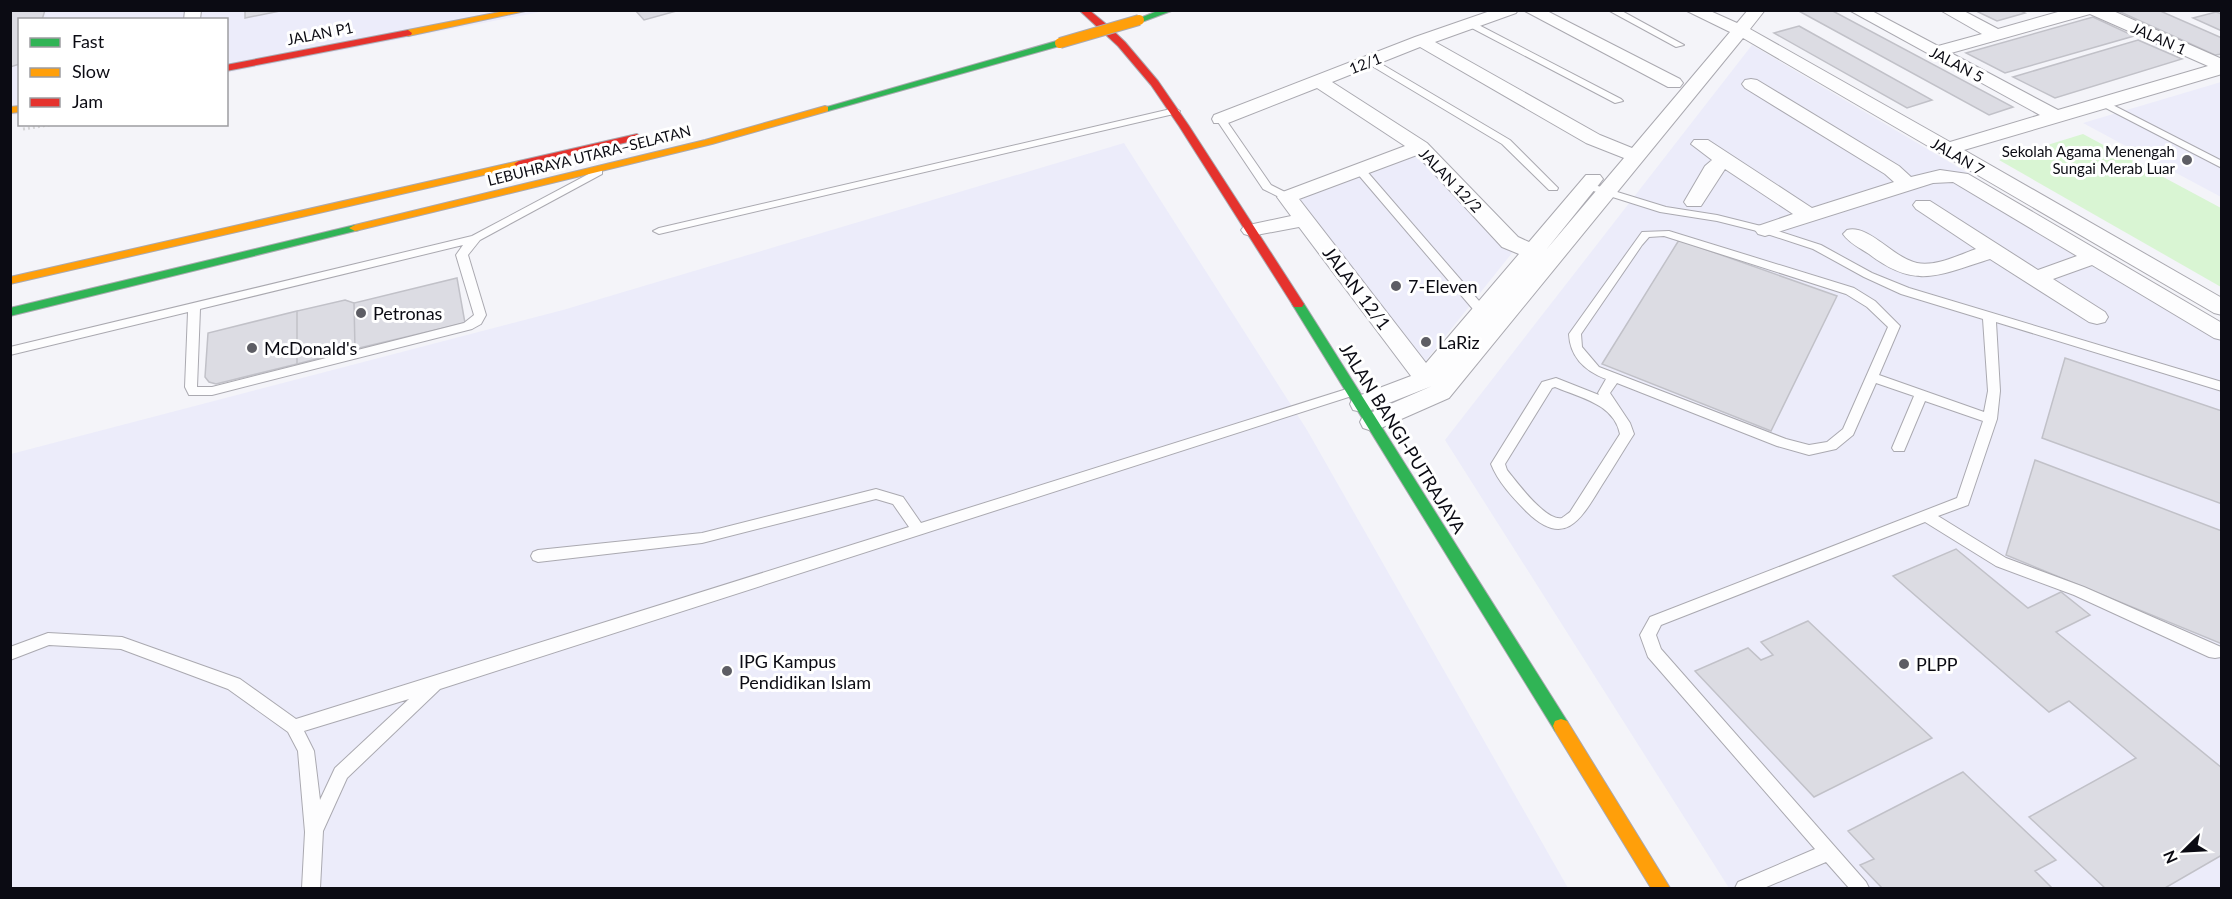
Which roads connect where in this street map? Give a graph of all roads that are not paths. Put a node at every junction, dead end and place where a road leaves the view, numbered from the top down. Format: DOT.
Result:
graph roads {
  1 [pos="479,10"];
  2 [pos="526,10"];
  3 [pos="1170,10"];
  4 [pos="1510,10"];
  5 [pos="1531,10"];
  6 [pos="1612,10"];
  7 [pos="1693,10"];
  8 [pos="1756,10"];
  9 [pos="1857,10"];
  10 [pos="1948,10"];
  11 [pos="2085,10"];
  12 [pos="2096,10"];
  13 [pos="1078,15"];
  14 [pos="1101,15"];
  15 [pos="1733,22"];
  16 [pos="1471,24"];
  17 [pos="1997,35"];
  18 [pos="1421,41"];
  19 [pos="1679,45"];
  20 [pos="1936,52"];
  21 [pos="228,58"];
  22 [pos="1370,61"];
  23 [pos="228,68"];
  24 [pos="2221,69"];
  25 [pos="1319,81"];
  26 [pos="1674,83"];
  27 [pos="1751,84"];
  28 [pos="1618,100"];
  29 [pos="2103,103"];
  30 [pos="1175,111"];
  31 [pos="2056,117"];
  32 [pos="1221,119"];
  33 [pos="648,134"];
  34 [pos="1701,144"];
  35 [pos="1420,147"];
  36 [pos="1946,149"];
  37 [pos="1628,152"];
  38 [pos="1727,161"];
  39 [pos="2222,165"];
  40 [pos="608,167"];
  41 [pos="1360,170"];
  42 [pos="1905,185"];
  43 [pos="1553,188"];
  44 [pos="1597,189"];
  45 [pos="1287,197"];
  46 [pos="1694,202"];
  47 [pos="1923,205"];
  48 [pos="1808,215"];
  49 [pos="1305,220"];
  50 [pos="1251,230"];
  51 [pos="1765,230"];
  52 [pos="659,231"];
  53 [pos="1854,234"];
  54 [pos="476,238"];
  55 [pos="1994,251"];
  56 [pos="1541,256"];
  57 [pos="2094,257"];
  58 [pos="2036,278"];
  59 [pos="10,281"];
  60 [pos="194,307"];
  61 [pos="2222,308"];
  62 [pos="10,312"];
  63 [pos="1482,312"];
  64 [pos="1989,315"];
  65 [pos="2097,317"];
  66 [pos="2222,333"];
  67 [pos="10,351"];
  68 [pos="1614,377"];
  69 [pos="1872,377"];
  70 [pos="1426,379"];
  71 [pos="2222,387"];
  72 [pos="1921,394"];
  73 [pos="1610,405"];
  74 [pos="1362,406"];
  75 [pos="1990,418"];
  76 [pos="1899,448"];
  77 [pos="1927,516"];
  78 [pos="918,531"];
  79 [pos="538,556"];
  80 [pos="2215,652"];
  81 [pos="10,654"];
  82 [pos="434,684"];
  83 [pos="294,727"];
  84 [pos="314,832"];
  85 [pos="1828,852"];
  86 [pos="311,888"];
  87 [pos="1661,888"];
  88 [pos="1744,888"];
  89 [pos="1860,888"];
  1 -- 21 [label="main road, JALAN P1"];
  2 -- 23 [label="main road, JALAN P1"];
  3 -- 40 [label="main road, LEBUHRAYA UTARA–SELATAN, bridge"];
  4 -- 16 [label="street, 12/1"];
  5 -- 26 [label="street"];
  6 -- 19 [label="lane"];
  7 -- 15 [label="street, JALAN 7"];
  8 -- 15 [label="street"];
  9 -- 20 [label="street, JALAN 5"];
  10 -- 17 [label="street"];
  11 -- 17 [label="street"];
  12 -- 24 [label="street, JALAN 1"];
  13 -- 14 [label="main road"];
  14 -- 30 [label="main road, JALAN BANGI-PUTRAJAYA"];
  15 -- 26 [label="street"];
  15 -- 36 [label="street, JALAN 7"];
  15 -- 37 [label="street"];
  16 -- 18 [label="street, 12/1"];
  16 -- 28 [label="lane"];
  17 -- 20 [label="street"];
  18 -- 22 [label="street, 12/1"];
  18 -- 37 [label="street"];
  20 -- 31 [label="street, JALAN 5"];
  22 -- 25 [label="street, 12/1"];
  22 -- 43 [label="lane"];
  24 -- 29 [label="street"];
  25 -- 32 [label="street, 12/1"];
  25 -- 35 [label="street, JALAN 12/2"];
  26 -- 37 [label="street"];
  27 -- 42 [label="street"];
  29 -- 31 [label="street"];
  29 -- 39 [label="lane"];
  30 -- 50 [label="main road, JALAN BANGI-PUTRAJAYA"];
  30 -- 52 [label="lane"];
  31 -- 36 [label="street"];
  32 -- 45 [label="lane"];
  33 -- 59 [label="main road, LEBUHRAYA UTARA–SELATAN"];
  34 -- 38 [label="street"];
  35 -- 41 [label="street"];
  35 -- 56 [label="street, JALAN 12/2"];
  36 -- 61 [label="street, JALAN 7"];
  37 -- 44 [label="street"];
  38 -- 46 [label="street"];
  38 -- 48 [label="street"];
  40 -- 54 [label="lane"];
  40 -- 62 [label="main road, LEBUHRAYA UTARA–SELATAN"];
  41 -- 45 [label="street"];
  41 -- 63 [label="lane"];
  42 -- 48 [label="street"];
  42 -- 57 [label="street"];
  44 -- 51 [label="lane"];
  44 -- 56 [label="street"];
  45 -- 49 [label="street, JALAN 12/1"];
  47 -- 55 [label="street"];
  48 -- 51 [label="street"];
  49 -- 50 [label="street"];
  49 -- 70 [label="street, JALAN 12/1"];
  50 -- 74 [label="main road, JALAN BANGI-PUTRAJAYA"];
  51 -- 64 [label="lane"];
  53 -- 55 [label="street"];
  54 -- 60 [label="lane"];
  54 -- 60 [label="lane"];
  55 -- 58 [label="street"];
  56 -- 63 [label="street"];
  56 -- 74 [label="street"];
  57 -- 58 [label="street"];
  57 -- 66 [label="street"];
  58 -- 65 [label="street"];
  60 -- 67 [label="lane"];
  63 -- 70 [label="street"];
  64 -- 71 [label="lane"];
  64 -- 75 [label="lane"];
  68 -- 69 [label="lane"];
  68 -- 69 [label="lane"];
  68 -- 73 [label="lane"];
  69 -- 72 [label="lane"];
  70 -- 74 [label="street"];
  72 -- 75 [label="lane"];
  72 -- 76 [label="lane"];
  73 -- 73 [label="lane"];
  74 -- 78 [label="lane"];
  74 -- 87 [label="main road, JALAN BANGI-PUTRAJAYA"];
  75 -- 77 [label="lane"];
  77 -- 80 [label="lane"];
  77 -- 85 [label="lane"];
  78 -- 79 [label="lane"];
  78 -- 82 [label="lane"];
  81 -- 83 [label="lane"];
  82 -- 83 [label="lane"];
  82 -- 84 [label="lane"];
  83 -- 84 [label="lane"];
  84 -- 86 [label="lane"];
  85 -- 88 [label="lane"];
  85 -- 89 [label="lane"];
}
